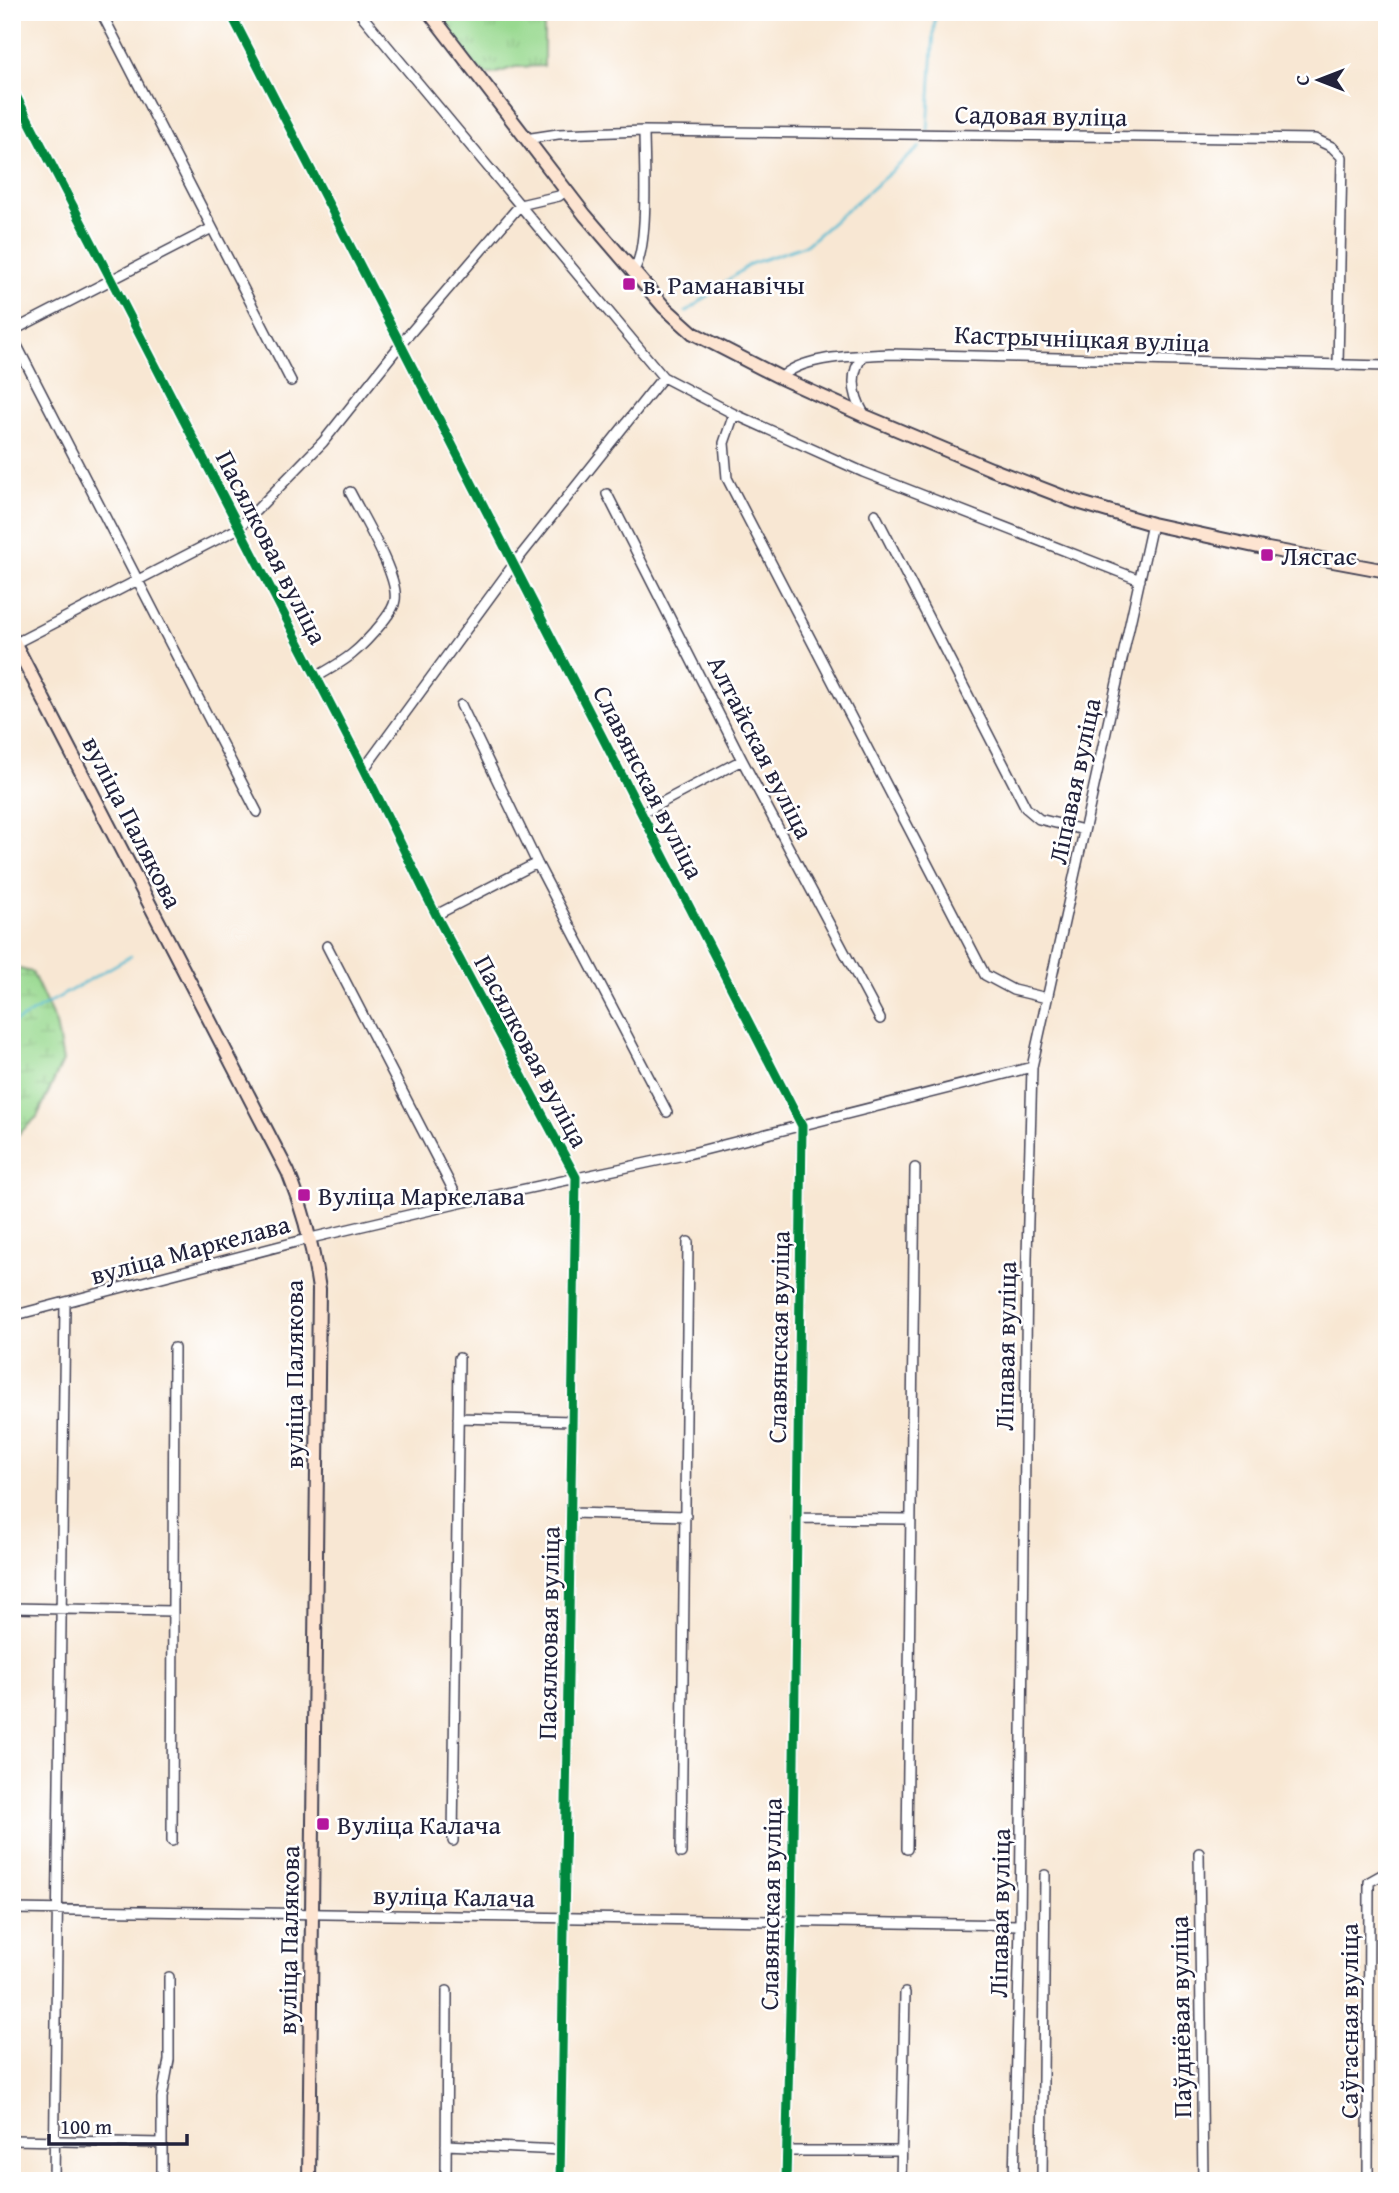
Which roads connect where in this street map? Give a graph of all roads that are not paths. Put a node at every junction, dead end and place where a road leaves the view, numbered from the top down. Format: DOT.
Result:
graph roads {
  1 [pos="101,12"];
  2 [pos="230,12"];
  3 [pos="359,12"];
  4 [pos="429,12"];
  5 [pos="12,88"];
  6 [pos="644,131"];
  7 [pos="525,139"];
  8 [pos="565,191"];
  9 [pos="520,205"];
  10 [pos="212,228"];
  11 [pos="632,272"];
  12 [pos="110,280"];
  13 [pos="12,334"];
  14 [pos="400,345"];
  15 [pos="863,356"];
  16 [pos="1338,366"];
  17 [pos="1387,366"];
  18 [pos="663,377"];
  19 [pos="781,378"];
  20 [pos="292,381"];
  21 [pos="734,414"];
  22 [pos="865,416"];
  23 [pos="350,492"];
  24 [pos="607,494"];
  25 [pos="875,514"];
  26 [pos="1152,524"];
  27 [pos="239,528"];
  28 [pos="514,565"];
  29 [pos="1387,570"];
  30 [pos="138,580"];
  31 [pos="1140,580"];
  32 [pos="13,642"];
  33 [pos="316,677"];
  34 [pos="461,705"];
  35 [pos="742,760"];
  36 [pos="364,769"];
  37 [pos="257,812"];
  38 [pos="642,813"];
  39 [pos="1084,830"];
  40 [pos="537,863"];
  41 [pos="436,915"];
  42 [pos="327,946"];
  43 [pos="1047,998"];
  44 [pos="880,1019"];
  45 [pos="1032,1067"];
  46 [pos="667,1112"];
  47 [pos="802,1126"];
  48 [pos="915,1168"];
  49 [pos="576,1177"];
  50 [pos="460,1203"];
  51 [pos="311,1238"];
  52 [pos="688,1242"];
  53 [pos="65,1304"];
  54 [pos="12,1316"];
  55 [pos="174,1348"];
  56 [pos="459,1359"];
  57 [pos="458,1418"];
  58 [pos="572,1420"];
  59 [pos="571,1513"];
  60 [pos="686,1516"];
  61 [pos="796,1518"];
  62 [pos="911,1519"];
  63 [pos="12,1608"];
  64 [pos="60,1608"];
  65 [pos="173,1611"];
  66 [pos="172,1841"];
  67 [pos="453,1841"];
  68 [pos="907,1849"];
  69 [pos="681,1853"];
  70 [pos="1199,1853"];
  71 [pos="1387,1872"];
  72 [pos="1045,1875"];
  73 [pos="12,1909"];
  74 [pos="56,1910"];
  75 [pos="310,1914"];
  76 [pos="565,1918"];
  77 [pos="792,1921"];
  78 [pos="1020,1925"];
  79 [pos="169,1977"];
  80 [pos="447,1991"];
  81 [pos="905,1993"];
  82 [pos="12,2140"];
  83 [pos="55,2142"];
  84 [pos="162,2143"];
  85 [pos="446,2145"];
  86 [pos="561,2150"];
  87 [pos="787,2151"];
  88 [pos="902,2151"];
  89 [pos="54,2181"];
  90 [pos="162,2181"];
  91 [pos="309,2181"];
  92 [pos="446,2181"];
  93 [pos="560,2181"];
  94 [pos="786,2181"];
  95 [pos="901,2181"];
  96 [pos="1014,2181"];
  97 [pos="1042,2181"];
  98 [pos="1203,2181"];
  99 [pos="1368,2181"];
  1 -- 10 [label="street"];
  2 -- 14 [label="street, Славянская вуліца"];
  3 -- 9 [label="street"];
  4 -- 7 [label="street"];
  5 -- 12 [label="street, Пасялковая вуліца"];
  6 -- 7 [label="street, Садовая вуліца"];
  6 -- 11 [label="street"];
  6 -- 16 [label="street, Садовая вуліца"];
  7 -- 8 [label="street"];
  8 -- 9 [label="street"];
  8 -- 11 [label="street"];
  9 -- 14 [label="street"];
  9 -- 18 [label="street"];
  10 -- 12 [label="street"];
  10 -- 20 [label="street"];
  11 -- 19 [label="street"];
  12 -- 13 [label="street"];
  12 -- 27 [label="street, Пасялковая вуліца"];
  13 -- 30 [label="street"];
  14 -- 27 [label="street"];
  14 -- 28 [label="street, Славянская вуліца"];
  15 -- 16 [label="street, Кастрычніцкая вуліца"];
  15 -- 19 [label="street, Кастрычніцкая вуліца"];
  15 -- 22 [label="street"];
  16 -- 17 [label="street, Кастрычніцкая вуліца"];
  18 -- 21 [label="street"];
  18 -- 28 [label="street"];
  19 -- 22 [label="street"];
  21 -- 31 [label="street"];
  21 -- 43 [label="street"];
  22 -- 26 [label="street"];
  23 -- 33 [label="street"];
  24 -- 35 [label="street, Алтайская вуліца"];
  25 -- 39 [label="street"];
  26 -- 29 [label="street"];
  26 -- 31 [label="street, Ліпавая вуліца"];
  27 -- 30 [label="street"];
  27 -- 33 [label="street, Пасялковая вуліца"];
  28 -- 36 [label="street"];
  28 -- 38 [label="street, Славянская вуліца"];
  30 -- 32 [label="street"];
  30 -- 37 [label="street"];
  31 -- 39 [label="street, Ліпавая вуліца"];
  32 -- 51 [label="street, вуліца Палякова"];
  33 -- 36 [label="street, Пасялковая вуліца"];
  34 -- 40 [label="street"];
  35 -- 38 [label="street"];
  35 -- 44 [label="street, Алтайская вуліца"];
  36 -- 41 [label="street, Пасялковая вуліца"];
  38 -- 47 [label="street, Славянская вуліца"];
  39 -- 43 [label="street, Ліпавая вуліца"];
  40 -- 41 [label="street"];
  40 -- 46 [label="street"];
  41 -- 49 [label="street, Пасялковая вуліца"];
  42 -- 50 [label="street"];
  43 -- 45 [label="street, Ліпавая вуліца"];
  45 -- 47 [label="street, вуліца Маркелава"];
  45 -- 78 [label="street, Ліпавая вуліца"];
  47 -- 49 [label="street, вуліца Маркелава"];
  47 -- 61 [label="street, Славянская вуліца"];
  48 -- 62 [label="street"];
  49 -- 50 [label="street, вуліца Маркелава"];
  49 -- 58 [label="street, Пасялковая вуліца"];
  50 -- 51 [label="street, вуліца Маркелава"];
  51 -- 53 [label="street, вуліца Маркелава"];
  51 -- 75 [label="street, вуліца Палякова"];
  52 -- 60 [label="street"];
  53 -- 54 [label="street, вуліца Маркелава"];
  53 -- 64 [label="street"];
  55 -- 65 [label="street"];
  56 -- 57 [label="street"];
  57 -- 58 [label="street"];
  57 -- 67 [label="street"];
  58 -- 59 [label="street, Пасялковая вуліца"];
  59 -- 60 [label="street"];
  59 -- 76 [label="street, Пасялковая вуліца"];
  60 -- 69 [label="street"];
  61 -- 62 [label="street"];
  61 -- 77 [label="street, Славянская вуліца"];
  62 -- 68 [label="street"];
  63 -- 64 [label="street"];
  64 -- 65 [label="street"];
  64 -- 74 [label="street"];
  65 -- 66 [label="street"];
  70 -- 98 [label="street, Паўднёвая вуліца"];
  71 -- 99 [label="street, Саўгасная вуліца"];
  72 -- 97 [label="street"];
  73 -- 74 [label="street, вуліца Калача"];
  74 -- 75 [label="street, вуліца Калача"];
  74 -- 83 [label="street"];
  75 -- 76 [label="street, вуліца Калача"];
  75 -- 91 [label="street, вуліца Палякова"];
  76 -- 77 [label="street, вуліца Калача"];
  76 -- 86 [label="street, Пасялковая вуліца"];
  77 -- 78 [label="street, вуліца Калача"];
  77 -- 87 [label="street, Славянская вуліца"];
  78 -- 96 [label="street, Ліпавая вуліца"];
  79 -- 84 [label="street"];
  80 -- 85 [label="street"];
  81 -- 88 [label="street"];
  82 -- 83 [label="street"];
  83 -- 84 [label="street"];
  83 -- 89 [label="street"];
  84 -- 90 [label="street"];
  85 -- 86 [label="street"];
  85 -- 92 [label="street"];
  86 -- 93 [label="street, Пасялковая вуліца"];
  87 -- 88 [label="street"];
  87 -- 94 [label="street, Славянская вуліца"];
  88 -- 95 [label="street"];
}
